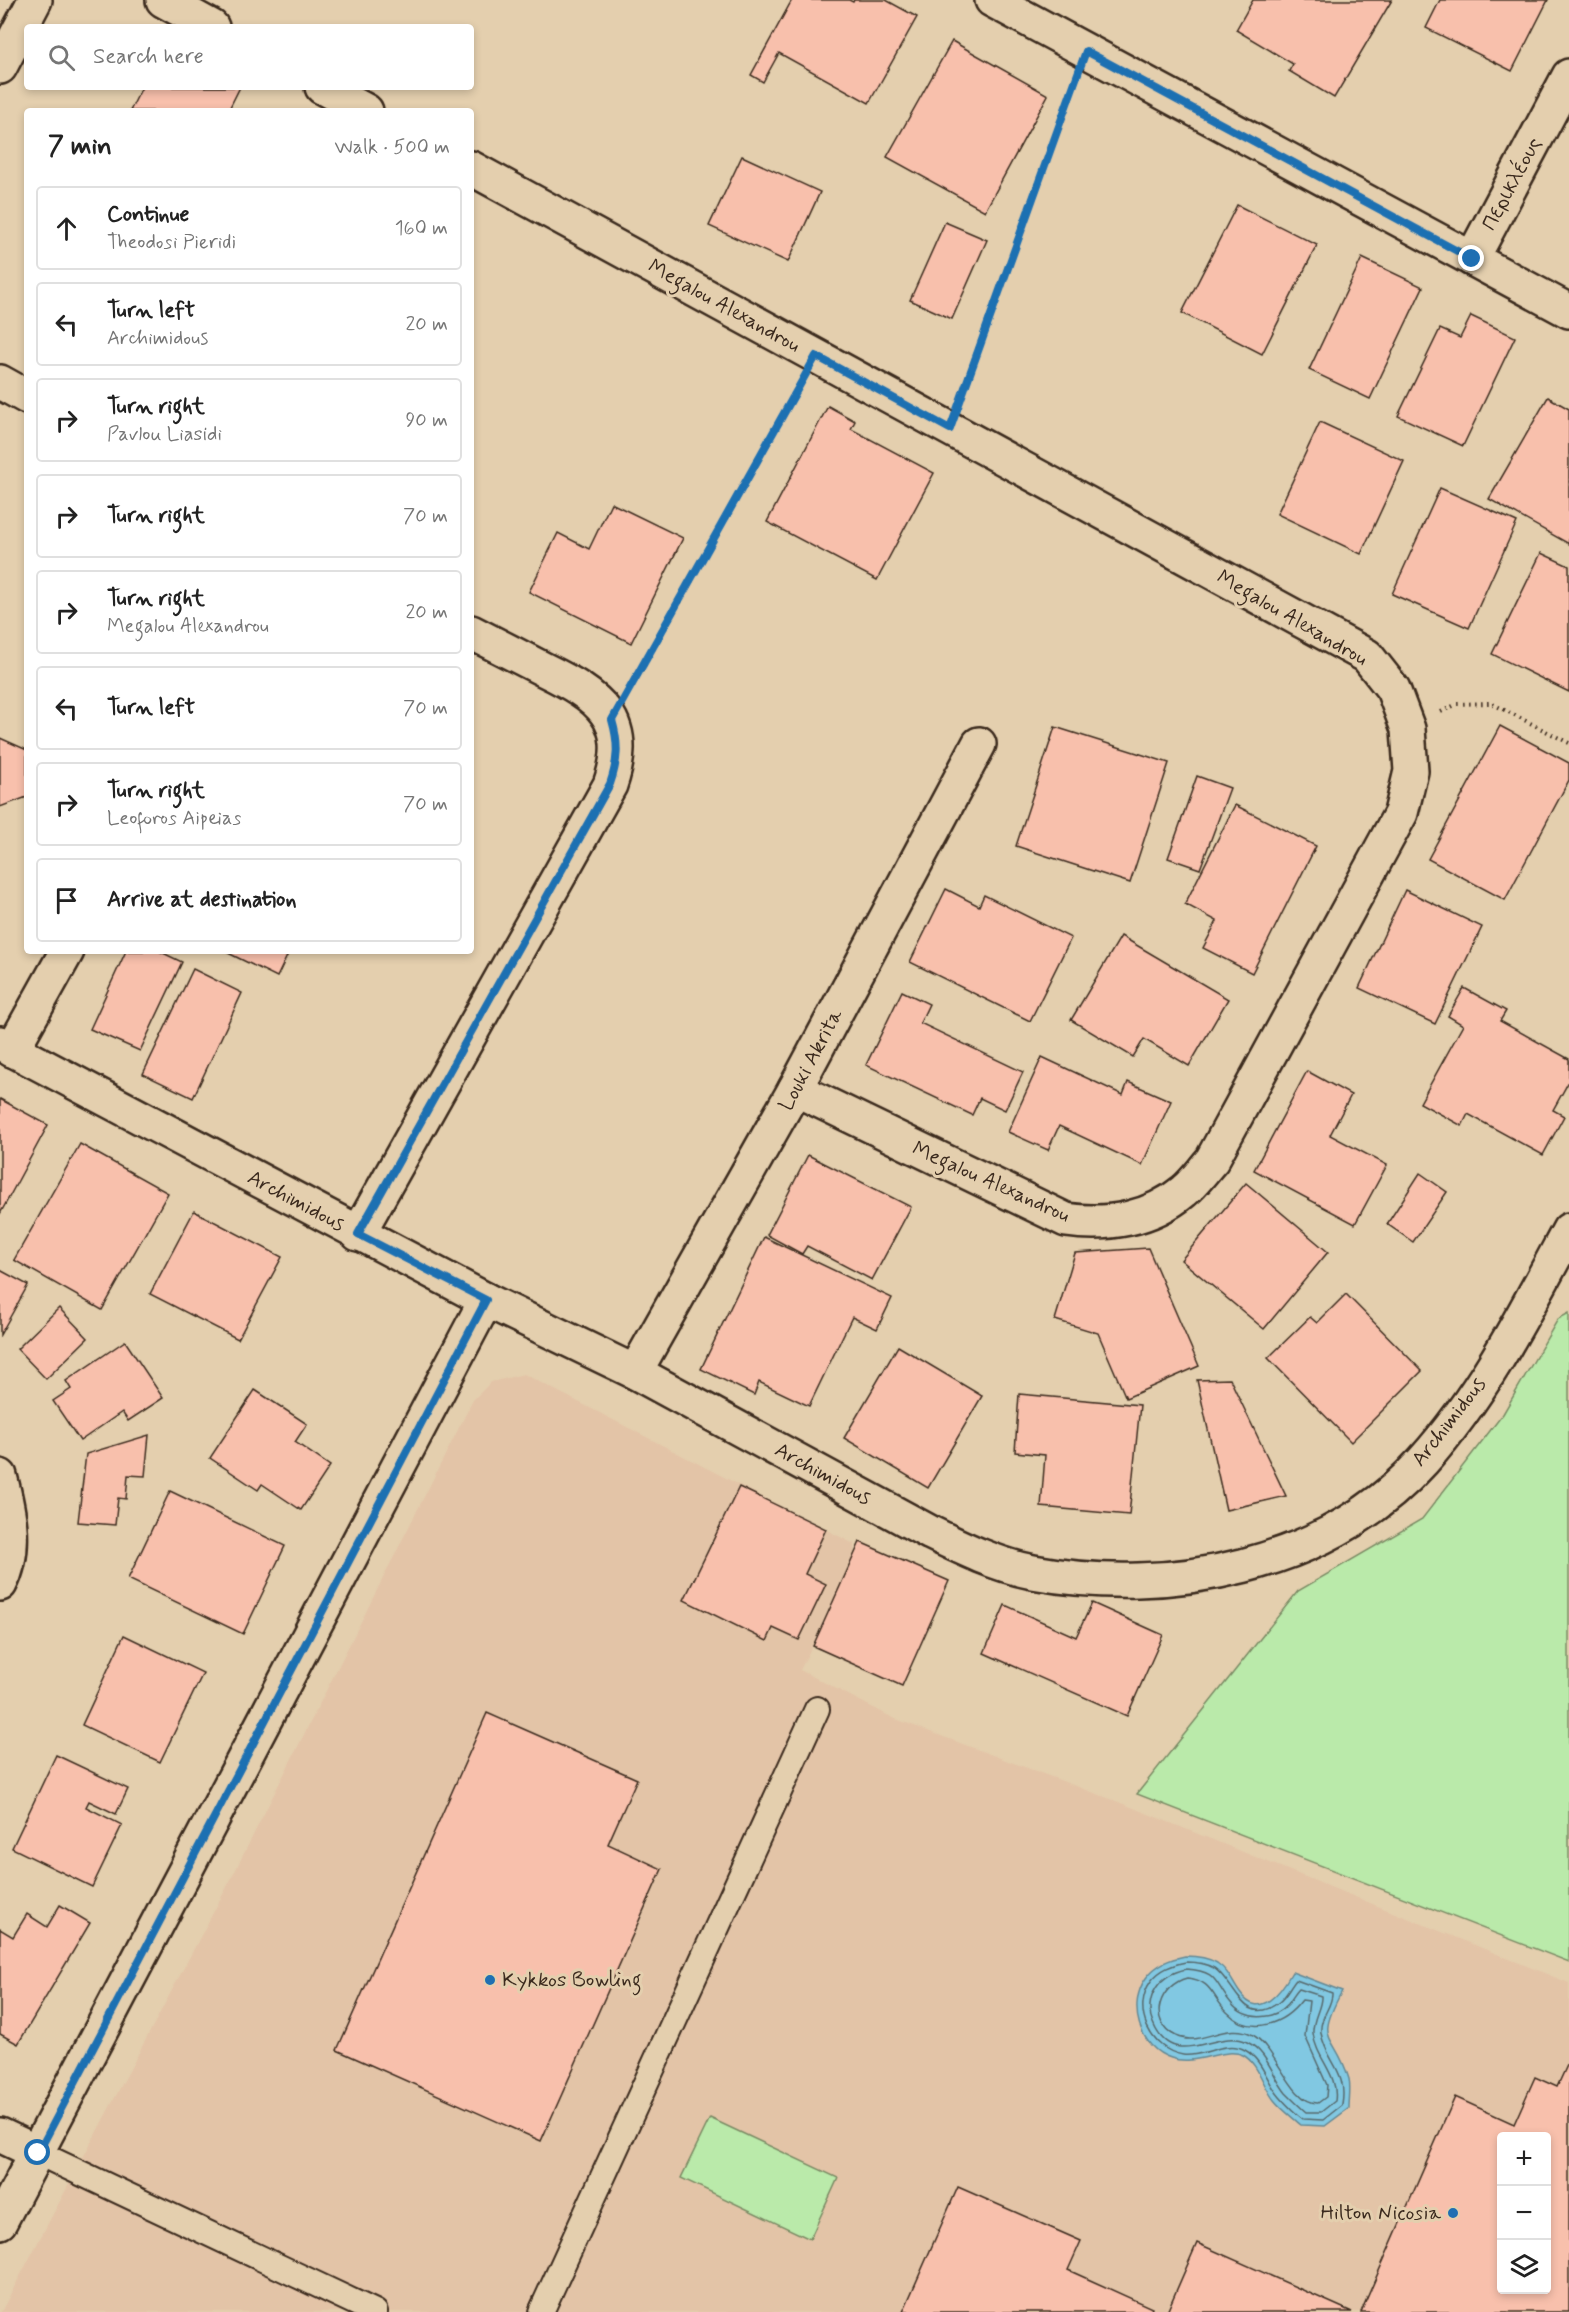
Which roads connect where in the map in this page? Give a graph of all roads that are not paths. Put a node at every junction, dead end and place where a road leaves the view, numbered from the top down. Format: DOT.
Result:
graph roads {
  1 [pos="35,0"];
  2 [pos="163,0"];
  3 [pos="992,0"];
  4 [pos="207,24"];
  5 [pos="0,67"];
  6 [pos="1569,76"];
  7 [pos="328,90"];
  8 [pos="360,108"];
  9 [pos="474,170"];
  10 [pos="1472,259"];
  11 [pos="1569,311"];
  12 [pos="0,382"];
  13 [pos="24,395"];
  14 [pos="474,634"];
  15 [pos="979,744"];
  16 [pos="65,954"];
  17 [pos="6,1046"];
  18 [pos="795,1089"];
  19 [pos="358,1234"];
  20 [pos="1567,1238"];
  21 [pos="486,1300"];
  22 [pos="635,1372"];
  23 [pos="0,1476"];
  24 [pos="0,1584"];
  25 [pos="817,1709"];
  26 [pos="0,2135"];
  27 [pos="38,2153"];
  28 [pos="0,2222"];
  29 [pos="375,2312"];
  30 [pos="541,2312"];
  1 -- 5 [label="street"];
  2 -- 4 [label="street"];
  3 -- 10 [label="street"];
  6 -- 10 [label="street, Περικλέους"];
  7 -- 8 [label="street"];
  9 -- 18 [label="street, Megalou Alexandrou"];
  10 -- 11 [label="street"];
  12 -- 13 [label="street"];
  14 -- 19 [label="street"];
  15 -- 18 [label="street, Louki Akrita"];
  16 -- 17 [label="street"];
  17 -- 19 [label="street, Archimidous"];
  18 -- 22 [label="street, Louki Akrita"];
  19 -- 21 [label="street, Archimidous"];
  20 -- 22 [label="street, Archimidous"];
  21 -- 22 [label="street, Archimidous"];
  21 -- 27 [label="street"];
  23 -- 24 [label="street"];
  25 -- 30 [label="lane"];
  26 -- 27 [label="street"];
  27 -- 28 [label="street"];
  27 -- 29 [label="lane"];
}
